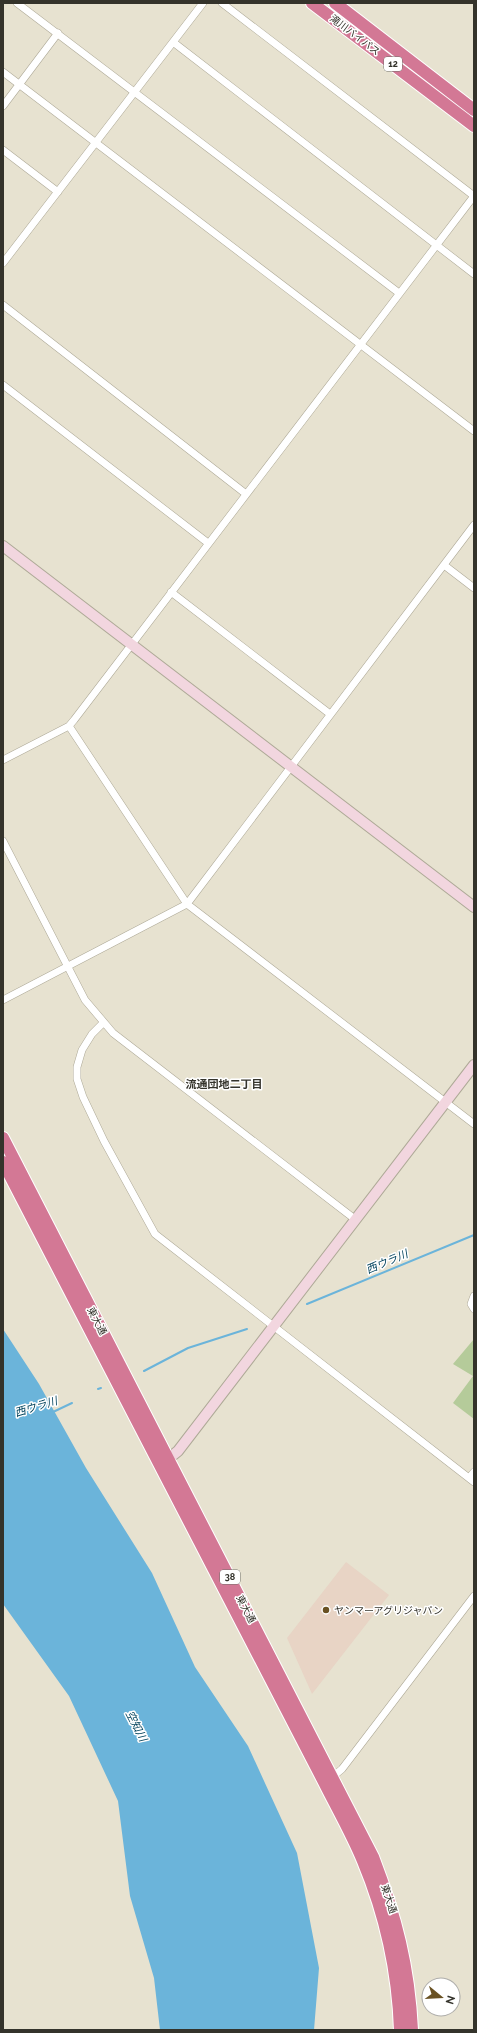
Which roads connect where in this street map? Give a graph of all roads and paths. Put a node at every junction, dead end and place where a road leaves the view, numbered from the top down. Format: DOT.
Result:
graph roads {
  1 [pos="17,3"];
  2 [pos="203,3"];
  3 [pos="222,3"];
  4 [pos="312,3"];
  5 [pos="335,3"];
  6 [pos="58,33"];
  7 [pos="173,42"];
  8 [pos="3,72"];
  9 [pos="20,84"];
  10 [pos="134,92"];
  11 [pos="3,106"];
  12 [pos="474,110"];
  13 [pos="474,126"];
  14 [pos="96,142"];
  15 [pos="3,150"];
  16 [pos="58,192"];
  17 [pos="436,244"];
  18 [pos="3,263"];
  19 [pos="474,274"];
  20 [pos="399,294"];
  21 [pos="3,305"];
  22 [pos="361,344"];
  23 [pos="3,385"];
  24 [pos="474,431"];
  25 [pos="246,494"];
  26 [pos="474,525"];
  27 [pos="208,543"];
  28 [pos="3,546"];
  29 [pos="444,565"];
  30 [pos="474,588"];
  31 [pos="171,592"];
  32 [pos="131,644"];
  33 [pos="330,714"];
  34 [pos="69,726"];
  35 [pos="3,760"];
  36 [pos="290,766"];
  37 [pos="3,841"];
  38 [pos="187,904"];
  39 [pos="474,906"];
  40 [pos="67,966"];
  41 [pos="3,1000"];
  42 [pos="103,1023"];
  43 [pos="474,1066"];
  44 [pos="446,1102"];
  45 [pos="474,1124"];
  46 [pos="3,1138"];
  47 [pos="3,1162"];
  48 [pos="356,1220"];
  49 [pos="474,1296"];
  50 [pos="474,1309"];
  51 [pos="273,1328"];
  52 [pos="164,1462"];
  53 [pos="474,1472"];
  54 [pos="471,1480"];
  55 [pos="474,1596"];
  56 [pos="329,1779"];
  57 [pos="400,2030"];
  58 [pos="412,2030"];
  1 -- 6 [label="street"];
  2 -- 7 [label="street"];
  3 -- 17 [label="street"];
  4 -- 13 [label="highway, 滝川バイパス / 12"];
  5 -- 12 [label="highway, 滝川バイパス / 12"];
  6 -- 9 [label="street"];
  6 -- 10 [label="street"];
  7 -- 10 [label="street"];
  7 -- 17 [label="street"];
  8 -- 9 [label="street"];
  9 -- 11 [label="street"];
  9 -- 14 [label="street"];
  10 -- 14 [label="street"];
  10 -- 20 [label="street"];
  14 -- 16 [label="street"];
  14 -- 22 [label="street"];
  15 -- 16 [label="street"];
  16 -- 18 [label="street"];
  17 -- 19 [label="street"];
  17 -- 20 [label="street"];
  20 -- 22 [label="street"];
  21 -- 25 [label="street"];
  22 -- 24 [label="street"];
  22 -- 25 [label="street"];
  23 -- 27 [label="street"];
  25 -- 27 [label="street"];
  26 -- 29 [label="street"];
  27 -- 31 [label="street"];
  28 -- 32 [label="street"];
  29 -- 30 [label="street"];
  29 -- 33 [label="street"];
  31 -- 32 [label="street"];
  31 -- 33 [label="street"];
  32 -- 34 [label="street"];
  32 -- 36 [label="street"];
  33 -- 36 [label="street"];
  34 -- 35 [label="street"];
  34 -- 38 [label="street"];
  36 -- 38 [label="street"];
  36 -- 39 [label="street"];
  37 -- 40 [label="street"];
  38 -- 40 [label="street"];
  38 -- 44 [label="street"];
  40 -- 41 [label="street"];
  40 -- 42 [label="street"];
  42 -- 48 [label="street"];
  42 -- 51 [label="street"];
  43 -- 44 [label="street"];
  44 -- 45 [label="street"];
  44 -- 48 [label="street"];
  46 -- 52 [label="highway, 東大通 / 38"];
  47 -- 52 [label="highway, 東大通 / 38"];
  48 -- 51 [label="street"];
  49 -- 50 [label="street"];
  51 -- 52 [label="street"];
  51 -- 54 [label="street"];
  52 -- 56 [label="highway, 東大通 / 38"];
  53 -- 54 [label="street"];
  55 -- 56 [label="street"];
  56 -- 57 [label="highway, 東大通 / 38"];
  56 -- 58 [label="highway, 東大通 / 38"];
}
